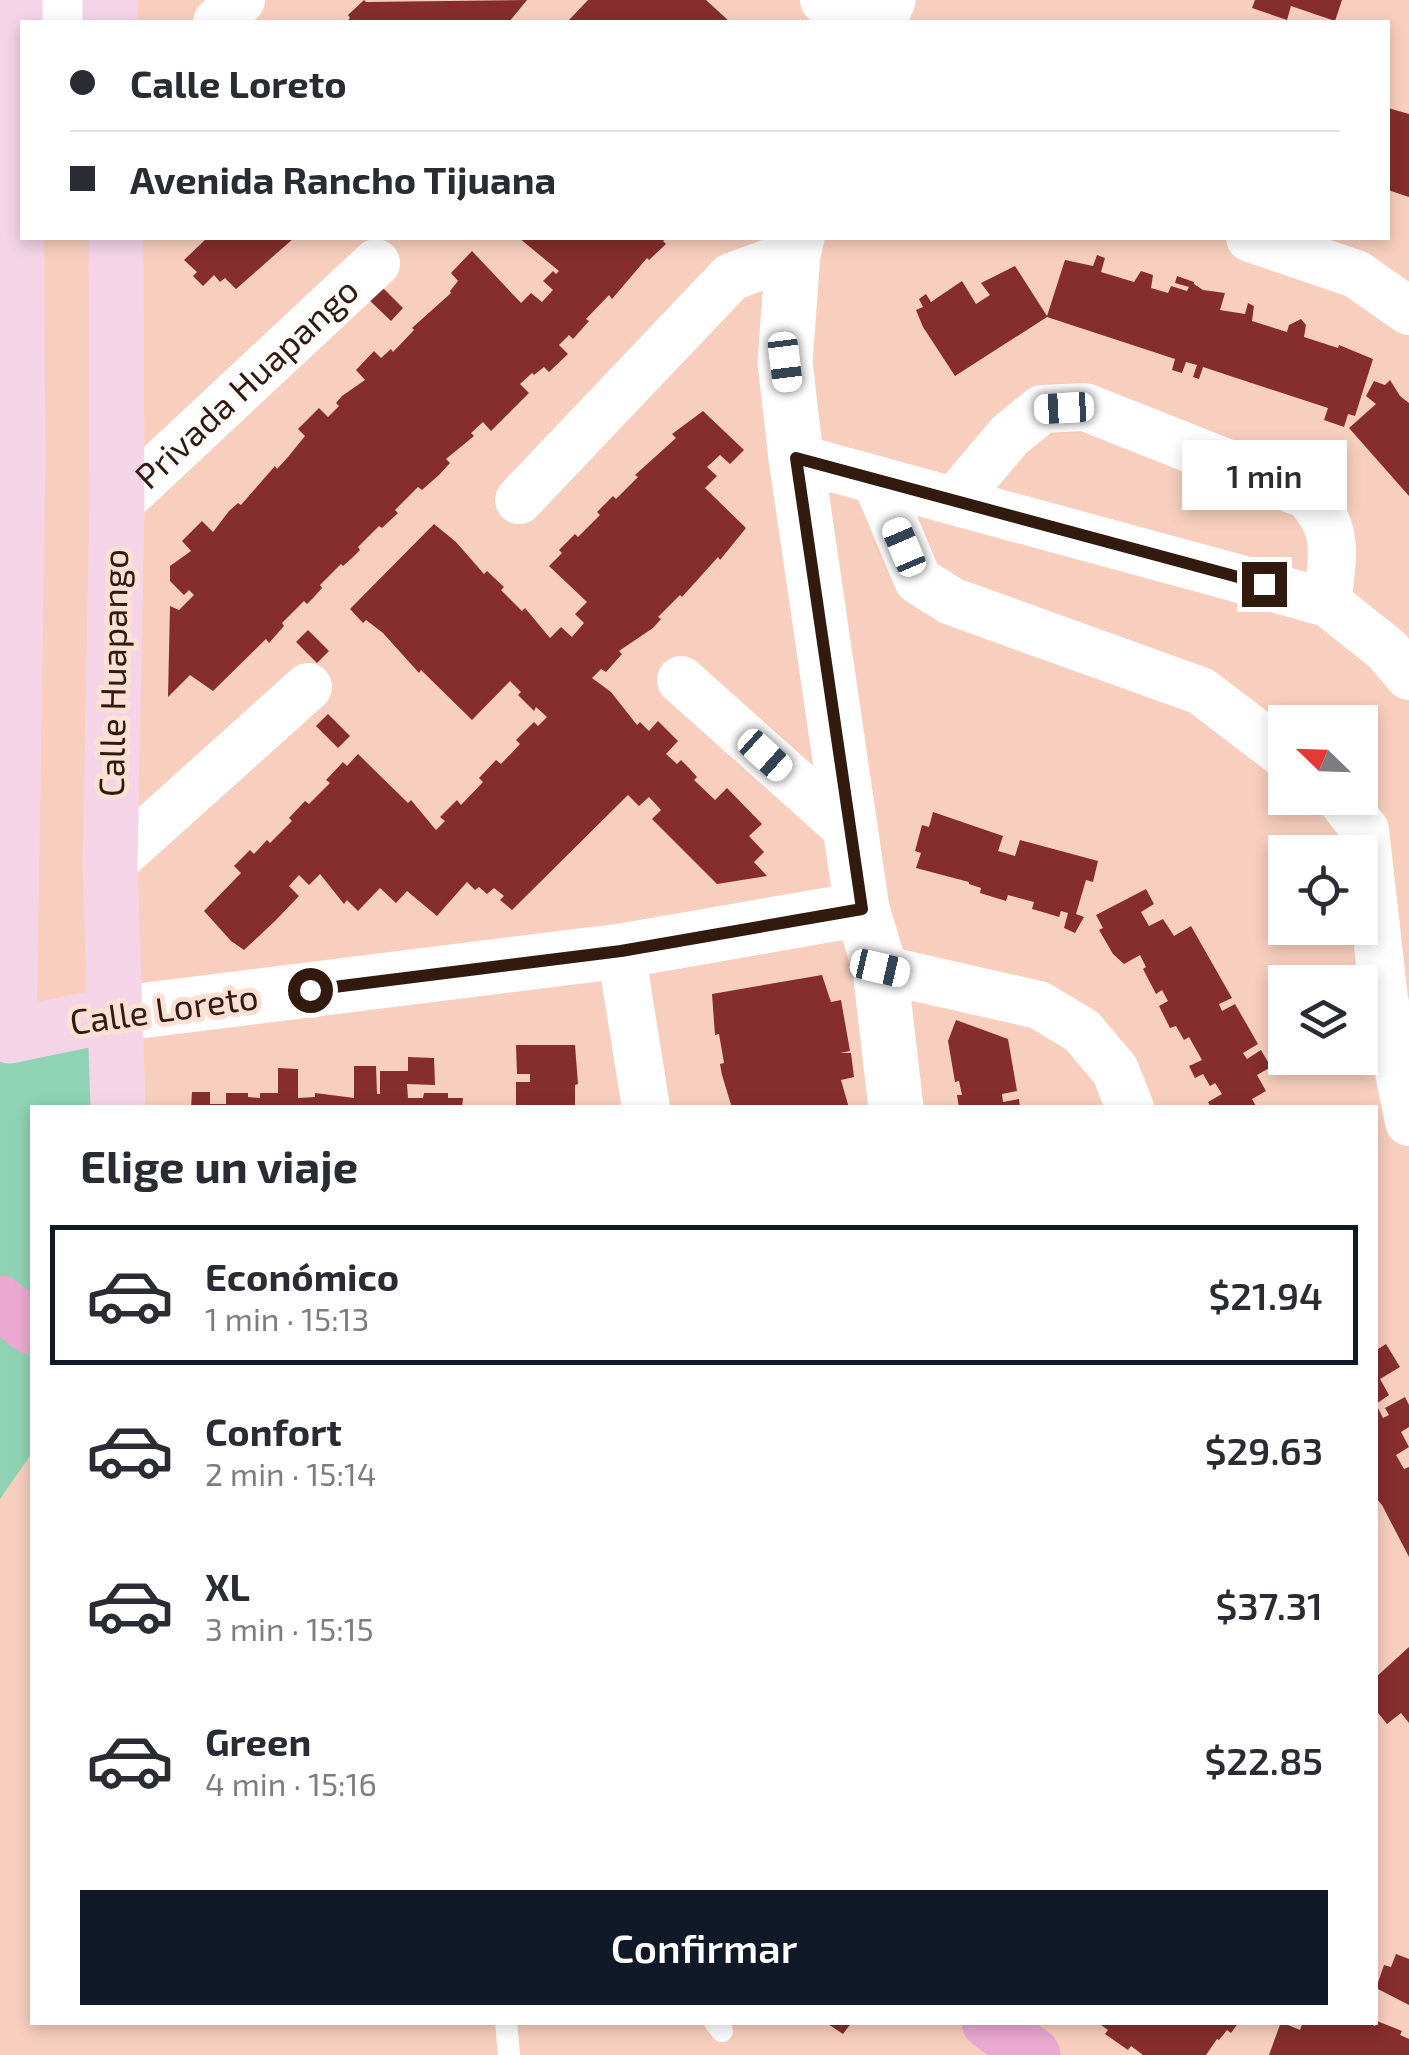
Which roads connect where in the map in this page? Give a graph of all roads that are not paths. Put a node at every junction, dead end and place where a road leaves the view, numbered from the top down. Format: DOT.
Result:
graph roads {
  1 [pos="241,0"];
  2 [pos="824,0"];
  3 [pos="10,3"];
  4 [pos="110,10"];
  5 [pos="219,20"];
  6 [pos="846,20"];
  7 [pos="116,240"];
  8 [pos="1256,240"];
  9 [pos="795,246"];
  10 [pos="376,264"];
  11 [pos="1409,312"];
  12 [pos="796,458"];
  13 [pos="876,480"];
  14 [pos="519,500"];
  15 [pos="954,501"];
  16 [pos="117,505"];
  17 [pos="1328,603"];
  18 [pos="1409,676"];
  19 [pos="681,680"];
  20 [pos="308,687"];
  21 [pos="1268,742"];
  22 [pos="1353,815"];
  23 [pos="849,830"];
  24 [pos="110,865"];
  25 [pos="862,909"];
  26 [pos="621,951"];
  27 [pos="880,968"];
  28 [pos="115,1014"];
  29 [pos="4,1036"];
  30 [pos="118,1105"];
  31 [pos="646,1105"];
  32 [pos="896,1105"];
  33 [pos="1129,1105"];
  34 [pos="1409,1122"];
  35 [pos="0,1303"];
  36 [pos="30,1325"];
  37 [pos="506,2025"];
  38 [pos="993,2025"];
  39 [pos="510,2055"];
  40 [pos="1033,2055"];
  1 -- 5 [label="street"];
  2 -- 6 [label="street"];
  3 -- 4 [label="street"];
  3 -- 29 [label="main road"];
  7 -- 16 [label="main road, Calle Huapango"];
  8 -- 11 [label="street"];
  9 -- 12 [label="street"];
  9 -- 14 [label="street"];
  10 -- 16 [label="street, Privada Huapango"];
  12 -- 13 [label="street"];
  12 -- 23 [label="street"];
  13 -- 15 [label="street"];
  13 -- 21 [label="street"];
  15 -- 17 [label="street"];
  15 -- 17 [label="street"];
  16 -- 24 [label="main road, Calle Huapango"];
  17 -- 18 [label="street"];
  19 -- 23 [label="street"];
  20 -- 24 [label="street"];
  22 -- 34 [label="street"];
  23 -- 25 [label="street"];
  24 -- 28 [label="main road, Calle Huapango"];
  25 -- 26 [label="street, Calle Loreto"];
  25 -- 27 [label="street"];
  26 -- 28 [label="street, Calle Loreto"];
  26 -- 31 [label="street"];
  27 -- 32 [label="street"];
  27 -- 33 [label="street"];
  28 -- 29 [label="main road, Calle Loreto"];
  28 -- 30 [label="main road, Calle Huapango"];
  35 -- 36 [label="main road"];
  37 -- 39 [label="lane"];
  38 -- 40 [label="main road"];
}
